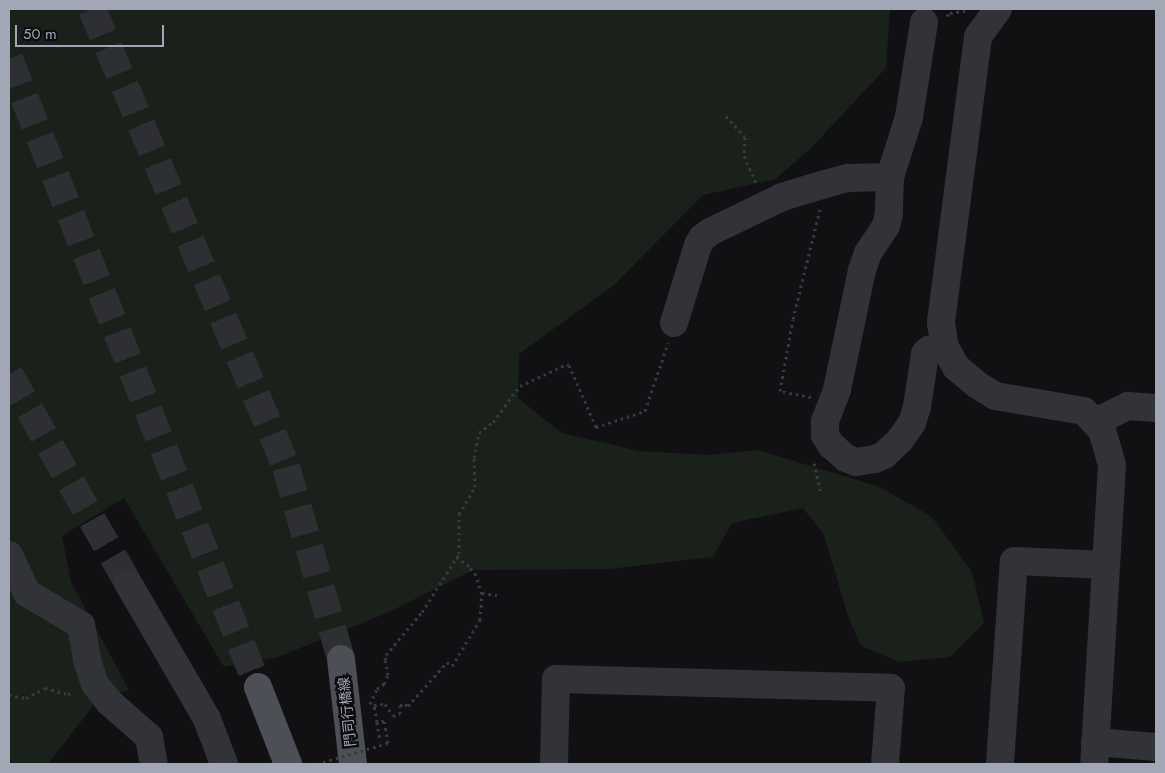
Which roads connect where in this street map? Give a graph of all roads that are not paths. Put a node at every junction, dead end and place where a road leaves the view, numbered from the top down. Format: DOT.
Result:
graph roads {
  1 [pos="998,9"];
  2 [pos="924,22"];
  3 [pos="890,177"];
  4 [pos="674,323"];
  5 [pos="945,347"];
  6 [pos="1156,408"];
  7 [pos="1095,422"];
  8 [pos="9,555"];
  9 [pos="1106,565"];
  10 [pos="128,583"];
  11 [pos="341,659"];
  12 [pos="258,687"];
  13 [pos="1156,747"];
  14 [pos="1094,753"];
  15 [pos="154,764"];
  16 [pos="224,764"];
  17 [pos="288,764"];
  18 [pos="353,764"];
  19 [pos="554,764"];
  20 [pos="885,764"];
  21 [pos="1000,764"];
  1 -- 5 [label="street"];
  2 -- 3 [label="street"];
  3 -- 4 [label="street"];
  3 -- 5 [label="street"];
  5 -- 7 [label="street"];
  6 -- 7 [label="street"];
  7 -- 9 [label="street"];
  8 -- 15 [label="street"];
  9 -- 14 [label="street"];
  9 -- 21 [label="street"];
  10 -- 16 [label="street"];
  11 -- 18 [label="main road, 門司行橋線"];
  12 -- 17 [label="main road"];
  13 -- 14 [label="street"];
  19 -- 20 [label="street"];
}
